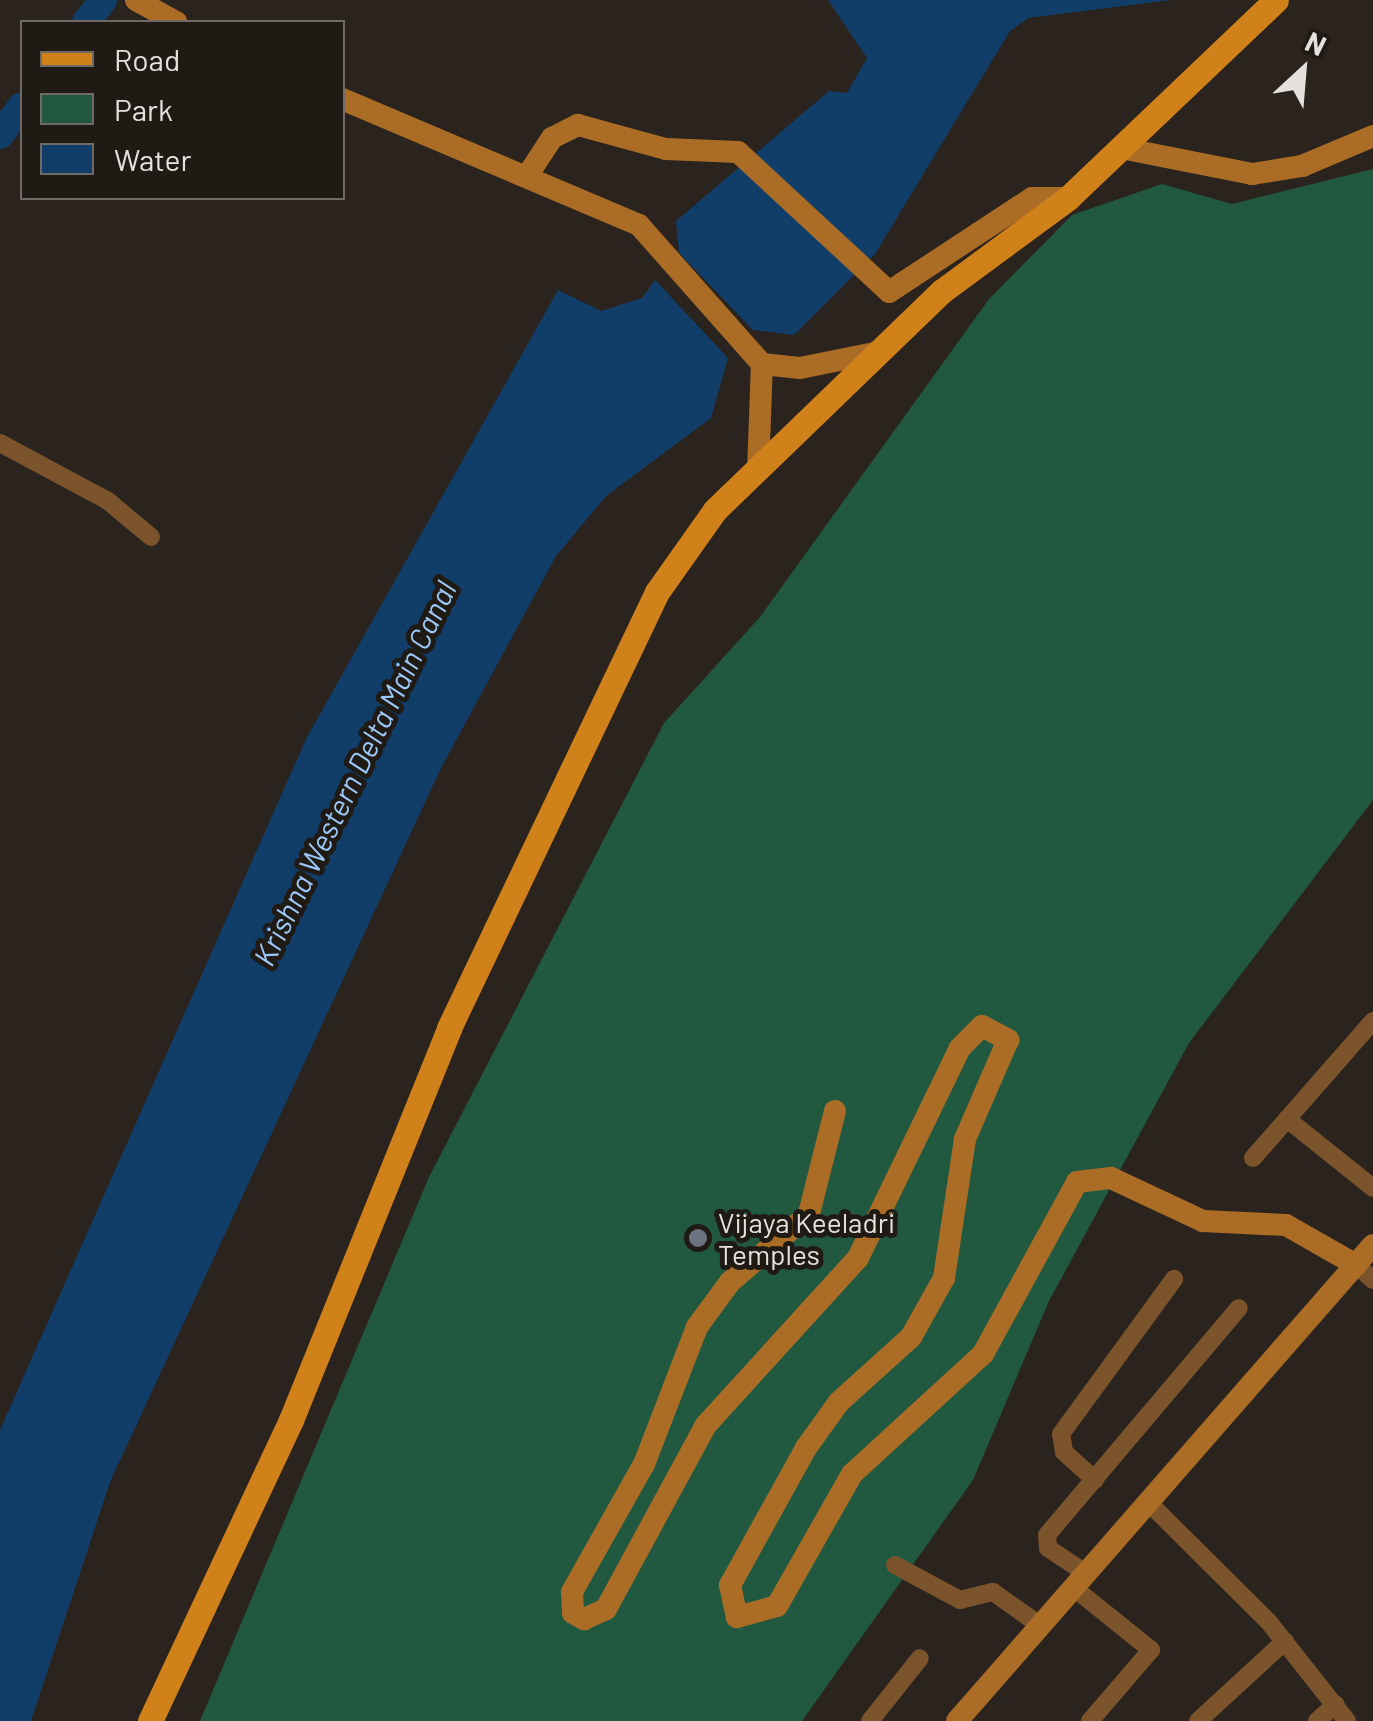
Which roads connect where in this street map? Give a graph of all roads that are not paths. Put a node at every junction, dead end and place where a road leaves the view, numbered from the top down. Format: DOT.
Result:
graph roads {
  1 [pos="136,0"];
  2 [pos="1268,8"];
  3 [pos="172,20"];
  4 [pos="345,100"];
  5 [pos="1373,136"];
  6 [pos="1122,148"];
  7 [pos="529,173"];
  8 [pos="1068,198"];
  9 [pos="879,352"];
  10 [pos="758,360"];
  11 [pos="3,452"];
  12 [pos="758,471"];
  13 [pos="152,537"];
  14 [pos="1373,1021"];
  15 [pos="835,1111"];
  16 [pos="1287,1119"];
  17 [pos="1252,1158"];
  18 [pos="1373,1188"];
  19 [pos="1373,1245"];
  20 [pos="1364,1272"];
  21 [pos="1174,1279"];
  22 [pos="1240,1308"];
  23 [pos="1095,1480"];
  24 [pos="1149,1503"];
  25 [pos="895,1566"];
  26 [pos="1080,1581"];
  27 [pos="1042,1626"];
  28 [pos="1285,1641"];
  29 [pos="920,1658"];
  30 [pos="1336,1704"];
  31 [pos="150,1721"];
  32 [pos="870,1721"];
  33 [pos="957,1721"];
  34 [pos="1090,1721"];
  35 [pos="1198,1721"];
  36 [pos="1318,1721"];
  37 [pos="1347,1721"];
  1 -- 3 [label="street"];
  2 -- 6 [label="main road"];
  4 -- 7 [label="street"];
  5 -- 6 [label="street"];
  6 -- 8 [label="main road"];
  7 -- 8 [label="street"];
  7 -- 10 [label="street"];
  8 -- 9 [label="main road"];
  9 -- 10 [label="street"];
  9 -- 12 [label="main road"];
  10 -- 12 [label="street"];
  11 -- 13 [label="street"];
  12 -- 31 [label="main road"];
  14 -- 16 [label="street"];
  15 -- 20 [label="street"];
  16 -- 17 [label="street"];
  16 -- 18 [label="street"];
  19 -- 20 [label="street"];
  20 -- 24 [label="street"];
  21 -- 23 [label="street"];
  22 -- 23 [label="street"];
  23 -- 26 [label="street"];
  24 -- 26 [label="street"];
  24 -- 28 [label="street"];
  25 -- 27 [label="street"];
  26 -- 27 [label="street"];
  26 -- 34 [label="street"];
  27 -- 33 [label="street"];
  28 -- 30 [label="street"];
  28 -- 35 [label="street"];
  29 -- 32 [label="street"];
  30 -- 36 [label="street"];
  30 -- 37 [label="street"];
}
